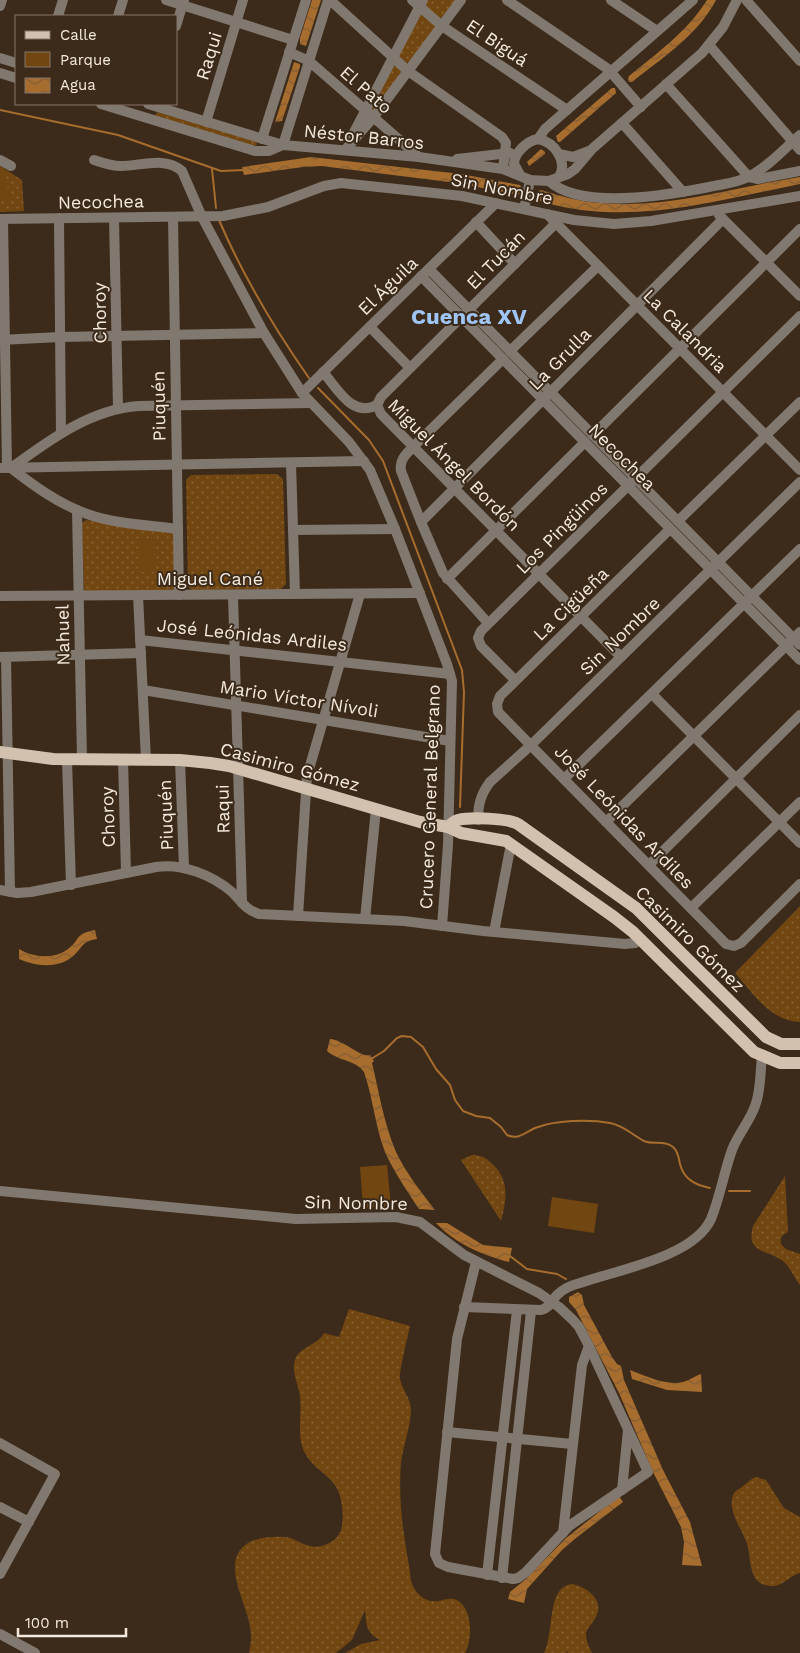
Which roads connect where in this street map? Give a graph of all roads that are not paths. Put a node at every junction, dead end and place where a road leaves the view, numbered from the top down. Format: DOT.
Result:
graph roads {
  1 [pos="2,0"];
  2 [pos="63,0"];
  3 [pos="123,0"];
  4 [pos="166,0"];
  5 [pos="243,0"];
  6 [pos="306,0"];
  7 [pos="329,0"];
  8 [pos="461,0"];
  9 [pos="507,0"];
  10 [pos="611,0"];
  11 [pos="693,0"];
  12 [pos="737,0"];
  13 [pos="746,0"];
  14 [pos="183,2"];
  15 [pos="418,2"];
  16 [pos="0,6"];
  17 [pos="58,15"];
  18 [pos="118,15"];
  19 [pos="178,19"];
  20 [pos="236,22"];
  21 [pos="442,26"];
  22 [pos="657,31"];
  23 [pos="293,40"];
  24 [pos="709,45"];
  25 [pos="289,52"];
  26 [pos="0,58"];
  27 [pos="392,58"];
  28 [pos="309,61"];
  29 [pos="800,61"];
  30 [pos="15,63"];
  31 [pos="408,71"];
  32 [pos="611,72"];
  33 [pos="0,73"];
  34 [pos="15,78"];
  35 [pos="666,84"];
  36 [pos="104,105"];
  37 [pos="151,105"];
  38 [pos="154,105"];
  39 [pos="640,106"];
  40 [pos="364,110"];
  41 [pos="567,110"];
  42 [pos="148,118"];
  43 [pos="373,118"];
  44 [pos="206,122"];
  45 [pos="622,123"];
  46 [pos="796,138"];
  47 [pos="262,139"];
  48 [pos="538,139"];
  49 [pos="284,145"];
  50 [pos="592,149"];
  51 [pos="346,150"];
  52 [pos="800,150"];
  53 [pos="520,151"];
  54 [pos="505,153"];
  55 [pos="559,154"];
  56 [pos="419,157"];
  57 [pos="0,160"];
  58 [pos="94,160"];
  59 [pos="442,162"];
  60 [pos="10,166"];
  61 [pos="503,169"];
  62 [pos="800,171"];
  63 [pos="559,177"];
  64 [pos="749,177"];
  65 [pos="526,178"];
  66 [pos="549,181"];
  67 [pos="683,192"];
  68 [pos="800,196"];
  69 [pos="496,203"];
  70 [pos="524,209"];
  71 [pos="715,211"];
  72 [pos="546,214"];
  73 [pos="173,217"];
  74 [pos="202,217"];
  75 [pos="59,218"];
  76 [pos="114,218"];
  77 [pos="2,219"];
  78 [pos="723,219"];
  79 [pos="476,222"];
  80 [pos="556,223"];
  81 [pos="800,229"];
  82 [pos="767,263"];
  83 [pos="515,264"];
  84 [pos="598,266"];
  85 [pos="425,272"];
  86 [pos="800,296"];
  87 [pos="637,305"];
  88 [pos="469,309"];
  89 [pos="800,316"];
  90 [pos="461,317"];
  91 [pos="370,327"];
  92 [pos="264,333"];
  93 [pos="174,335"];
  94 [pos="117,336"];
  95 [pos="60,337"];
  96 [pos="2,340"];
  97 [pos="680,349"];
  98 [pos="506,355"];
  99 [pos="410,368"];
  100 [pos="324,372"];
  101 [pos="723,392"];
  102 [pos="302,393"];
  103 [pos="547,396"];
  104 [pos="800,402"];
  105 [pos="311,403"];
  106 [pos="176,405"];
  107 [pos="378,405"];
  108 [pos="118,408"];
  109 [pos="61,433"];
  110 [pos="766,436"];
  111 [pos="589,439"];
  112 [pos="413,447"];
  113 [pos="364,461"];
  114 [pos="291,463"];
  115 [pos="177,465"];
  116 [pos="6,468"];
  117 [pos="800,470"];
  118 [pos="632,482"];
  119 [pos="800,482"];
  120 [pos="454,488"];
  121 [pos="78,510"];
  122 [pos="420,522"];
  123 [pos="674,525"];
  124 [pos="178,529"];
  125 [pos="395,529"];
  126 [pos="293,530"];
  127 [pos="496,530"];
  128 [pos="800,548"];
  129 [pos="714,566"];
  130 [pos="538,574"];
  131 [pos="447,579"];
  132 [pos="295,594"];
  133 [pos="360,594"];
  134 [pos="420,594"];
  135 [pos="138,595"];
  136 [pos="179,595"];
  137 [pos="234,595"];
  138 [pos="0,596"];
  139 [pos="79,596"];
  140 [pos="748,600"];
  141 [pos="581,617"];
  142 [pos="488,623"];
  143 [pos="140,640"];
  144 [pos="795,640"];
  145 [pos="235,650"];
  146 [pos="141,653"];
  147 [pos="80,655"];
  148 [pos="3,657"];
  149 [pos="621,657"];
  150 [pos="800,660"];
  151 [pos="342,661"];
  152 [pos="450,674"];
  153 [pos="515,680"];
  154 [pos="143,690"];
  155 [pos="652,694"];
  156 [pos="497,704"];
  157 [pos="236,705"];
  158 [pos="800,715"];
  159 [pos="323,720"];
  160 [pos="694,736"];
  161 [pos="450,741"];
  162 [pos="531,745"];
  163 [pos="4,753"];
  164 [pos="67,760"];
  165 [pos="82,760"];
  166 [pos="123,760"];
  167 [pos="146,760"];
  168 [pos="180,760"];
  169 [pos="238,769"];
  170 [pos="564,779"];
  171 [pos="736,779"];
  172 [pos="306,789"];
  173 [pos="800,802"];
  174 [pos="376,809"];
  175 [pos="478,820"];
  176 [pos="606,822"];
  177 [pos="779,822"];
  178 [pos="448,827"];
  179 [pos="800,843"];
  180 [pos="511,844"];
  181 [pos="648,865"];
  182 [pos="184,868"];
  183 [pos="126,873"];
  184 [pos="800,884"];
  185 [pos="71,885"];
  186 [pos="5,891"];
  187 [pos="242,903"];
  188 [pos="691,908"];
  189 [pos="298,916"];
  190 [pos="365,919"];
  191 [pos="653,924"];
  192 [pos="442,926"];
  193 [pos="494,932"];
  194 [pos="640,939"];
  195 [pos="800,1044"];
  196 [pos="762,1057"];
  197 [pos="800,1064"];
  198 [pos="0,1191"];
  199 [pos="476,1262"];
  200 [pos="552,1302"];
  201 [pos="464,1307"];
  202 [pos="517,1310"];
  203 [pos="531,1311"];
  204 [pos="589,1346"];
  205 [pos="628,1429"];
  206 [pos="448,1432"];
  207 [pos="503,1437"];
  208 [pos="517,1438"];
  209 [pos="0,1443"];
  210 [pos="572,1444"];
  211 [pos="622,1490"];
  212 [pos="0,1507"];
  213 [pos="29,1522"];
  214 [pos="563,1533"];
  215 [pos="0,1572"];
  216 [pos="487,1575"];
  217 [pos="502,1578"];
  218 [pos="0,1634"];
  219 [pos="36,1653"];
  1 -- 16 [label="street"];
  2 -- 17 [label="street"];
  3 -- 18 [label="street"];
  4 -- 14 [label="street"];
  5 -- 20 [label="street, Raqui"];
  6 -- 23 [label="street"];
  7 -- 27 [label="street"];
  7 -- 28 [label="street"];
  8 -- 21 [label="street"];
  9 -- 32 [label="street"];
  10 -- 22 [label="street"];
  11 -- 22 [label="street"];
  12 -- 24 [label="street"];
  13 -- 29 [label="street"];
  14 -- 19 [label="street"];
  14 -- 20 [label="street"];
  15 -- 21 [label="street, El Biguá"];
  15 -- 27 [label="street"];
  20 -- 23 [label="street"];
  20 -- 44 [label="street, Raqui"];
  21 -- 31 [label="street"];
  21 -- 41 [label="street, El Biguá"];
  22 -- 32 [label="street"];
  23 -- 25 [label="street"];
  24 -- 35 [label="street"];
  24 -- 46 [label="street"];
  25 -- 28 [label="street, El Pato"];
  25 -- 47 [label="street"];
  26 -- 30 [label="street"];
  27 -- 31 [label="street"];
  27 -- 40 [label="street"];
  28 -- 40 [label="street, El Pato"];
  28 -- 49 [label="street"];
  31 -- 43 [label="street"];
  31 -- 54 [label="street"];
  32 -- 39 [label="street"];
  32 -- 41 [label="street"];
  33 -- 34 [label="street"];
  35 -- 39 [label="street"];
  35 -- 64 [label="street"];
  36 -- 42 [label="street, Néstor Barros"];
  37 -- 42 [label="street"];
  38 -- 44 [label="street, Néstor Barros"];
  39 -- 45 [label="street"];
  40 -- 43 [label="street, El Pato"];
  40 -- 51 [label="street"];
  41 -- 48 [label="street"];
  42 -- 49 [label="street, Néstor Barros"];
  43 -- 51 [label="street"];
  43 -- 56 [label="street, El Pato"];
  44 -- 47 [label="street, Néstor Barros"];
  45 -- 50 [label="street"];
  45 -- 67 [label="street"];
  46 -- 52 [label="street"];
  46 -- 64 [label="street"];
  47 -- 49 [label="street, Néstor Barros"];
  48 -- 53 [label="street, Néstor Barros"];
  48 -- 55 [label="street"];
  49 -- 51 [label="street, Néstor Barros"];
  50 -- 55 [label="street"];
  50 -- 63 [label="street"];
  51 -- 56 [label="street, Néstor Barros"];
  53 -- 54 [label="street, Néstor Barros"];
  53 -- 65 [label="street"];
  54 -- 59 [label="street, Néstor Barros"];
  54 -- 61 [label="street"];
  55 -- 63 [label="street"];
  56 -- 59 [label="street, Néstor Barros"];
  57 -- 60 [label="street"];
  58 -- 74 [label="street, Crucero General Belgrano"];
  59 -- 61 [label="street, Néstor Barros"];
  61 -- 65 [label="street, Néstor Barros"];
  62 -- 64 [label="street"];
  63 -- 66 [label="street, Néstor Barros"];
  64 -- 67 [label="street, Néstor Barros"];
  65 -- 66 [label="street, Néstor Barros"];
  65 -- 70 [label="street, El Tucán"];
  66 -- 67 [label="street, Néstor Barros"];
  68 -- 71 [label="street, Sin Nombre"];
  69 -- 70 [label="street, Sin Nombre"];
  69 -- 74 [label="street, Sin Nombre"];
  69 -- 79 [label="street, El Águila"];
  70 -- 72 [label="street, Sin Nombre"];
  71 -- 72 [label="street, Sin Nombre"];
  71 -- 78 [label="street"];
  72 -- 80 [label="street, La Calandria"];
  73 -- 74 [label="street, Necochea"];
  73 -- 76 [label="street, Necochea"];
  73 -- 93 [label="street, Piuquén"];
  74 -- 92 [label="street, Crucero General Belgrano"];
  75 -- 76 [label="street, Necochea"];
  75 -- 77 [label="street, Necochea"];
  75 -- 95 [label="street"];
  76 -- 94 [label="street, Choroy"];
  77 -- 96 [label="street"];
  78 -- 82 [label="street"];
  78 -- 87 [label="street, La Grulla"];
  79 -- 83 [label="street"];
  79 -- 85 [label="street, El Águila"];
  80 -- 83 [label="street, El Tucán"];
  80 -- 84 [label="street, La Calandria"];
  81 -- 82 [label="street"];
  82 -- 86 [label="street"];
  82 -- 97 [label="street"];
  83 -- 88 [label="street, El Tucán"];
  84 -- 87 [label="street, La Calandria"];
  84 -- 98 [label="street"];
  85 -- 88 [label="street, Necochea"];
  85 -- 90 [label="street, Necochea"];
  85 -- 91 [label="street, El Águila"];
  87 -- 97 [label="street, La Calandria"];
  87 -- 103 [label="street, La Grulla"];
  88 -- 90 [label="street, El Tucán"];
  88 -- 98 [label="street, Necochea"];
  89 -- 101 [label="street, Los Pingüinos"];
  90 -- 98 [label="street, Necochea"];
  90 -- 99 [label="street, El Tucán"];
  91 -- 99 [label="street"];
  91 -- 100 [label="street, El Águila"];
  92 -- 93 [label="street"];
  92 -- 102 [label="street, Crucero General Belgrano"];
  93 -- 94 [label="street"];
  93 -- 106 [label="street, Piuquén"];
  94 -- 95 [label="street"];
  94 -- 108 [label="street, Choroy"];
  95 -- 96 [label="street"];
  95 -- 109 [label="street"];
  96 -- 116 [label="street"];
  97 -- 101 [label="street, La Calandria"];
  97 -- 111 [label="street"];
  98 -- 103 [label="street, Necochea"];
  98 -- 112 [label="street"];
  99 -- 107 [label="street, El Tucán"];
  100 -- 102 [label="street, El Águila"];
  100 -- 107 [label="street, Miguel Ángel Bordón"];
  101 -- 110 [label="street, La Calandria"];
  101 -- 118 [label="street, Los Pingüinos"];
  102 -- 105 [label="street, Crucero General Belgrano"];
  103 -- 111 [label="street, Necochea"];
  103 -- 120 [label="street, La Grulla"];
  104 -- 110 [label="street, La Cigüeña"];
  105 -- 106 [label="street"];
  105 -- 113 [label="street, Crucero General Belgrano"];
  106 -- 108 [label="street"];
  106 -- 115 [label="street, Piuquén"];
  107 -- 112 [label="street, Miguel Ángel Bordón"];
  108 -- 109 [label="street"];
  109 -- 116 [label="street"];
  110 -- 117 [label="street, La Calandria"];
  110 -- 123 [label="street, La Cigüeña"];
  111 -- 118 [label="street, Necochea"];
  111 -- 127 [label="street"];
  112 -- 120 [label="street, Miguel Ángel Bordón"];
  112 -- 122 [label="street"];
  113 -- 114 [label="street"];
  113 -- 125 [label="street, Crucero General Belgrano"];
  114 -- 115 [label="street"];
  114 -- 126 [label="street"];
  115 -- 116 [label="street"];
  115 -- 124 [label="street, Piuquén"];
  116 -- 121 [label="street"];
  118 -- 123 [label="street, Necochea"];
  118 -- 130 [label="street, Los Pingüinos"];
  119 -- 129 [label="street, Sin Nombre"];
  120 -- 122 [label="street, La Grulla"];
  120 -- 127 [label="street, Miguel Ángel Bordón"];
  121 -- 124 [label="street"];
  121 -- 139 [label="street, Nahuel"];
  122 -- 131 [label="street"];
  123 -- 129 [label="street, Necochea"];
  123 -- 141 [label="street, La Cigüeña"];
  124 -- 136 [label="street, Piuquén"];
  125 -- 126 [label="street"];
  125 -- 134 [label="street, Crucero General Belgrano"];
  126 -- 132 [label="street"];
  127 -- 130 [label="street, Miguel Ángel Bordón"];
  127 -- 131 [label="street"];
  128 -- 140 [label="street"];
  129 -- 140 [label="street, Necochea"];
  129 -- 149 [label="street, Sin Nombre"];
  130 -- 141 [label="street, Miguel Ángel Bordón"];
  130 -- 142 [label="street, Los Pingüinos"];
  131 -- 142 [label="street"];
  132 -- 133 [label="street, Miguel Cané"];
  132 -- 137 [label="street, Miguel Cané"];
  133 -- 134 [label="street, Miguel Cané"];
  133 -- 151 [label="street"];
  134 -- 152 [label="street, Crucero General Belgrano"];
  135 -- 136 [label="street, Miguel Cané"];
  135 -- 139 [label="street, Miguel Cané"];
  135 -- 143 [label="street, Piuquén"];
  136 -- 137 [label="street, Miguel Cané"];
  137 -- 145 [label="street, Raqui"];
  138 -- 139 [label="street, Miguel Cané"];
  139 -- 147 [label="street, Nahuel"];
  140 -- 144 [label="street, Necochea"];
  140 -- 155 [label="street"];
  141 -- 149 [label="street, Miguel Ángel Bordón"];
  141 -- 153 [label="street, La Cigüeña"];
  142 -- 153 [label="street, Los Pingüinos"];
  143 -- 145 [label="street, José Leónidas Ardiles"];
  143 -- 146 [label="street, Piuquén"];
  144 -- 150 [label="street, Necochea"];
  144 -- 160 [label="street"];
  145 -- 151 [label="street, José Leónidas Ardiles"];
  145 -- 157 [label="street, Raqui"];
  146 -- 147 [label="street, José Leónidas Ardiles"];
  146 -- 154 [label="street, Piuquén"];
  147 -- 148 [label="street, José Leónidas Ardiles"];
  147 -- 165 [label="street, Nahuel"];
  148 -- 163 [label="street"];
  149 -- 162 [label="street, Sin Nombre"];
  151 -- 152 [label="street, José Leónidas Ardiles"];
  151 -- 159 [label="street"];
  152 -- 161 [label="street, Crucero General Belgrano"];
  153 -- 156 [label="street, La Cigüeña"];
  154 -- 157 [label="street, Mario Víctor Nívoli"];
  154 -- 167 [label="street, Piuquén"];
  155 -- 160 [label="street"];
  155 -- 170 [label="street"];
  156 -- 162 [label="street, José Leónidas Ardiles"];
  157 -- 159 [label="street, Mario Víctor Nívoli"];
  157 -- 169 [label="street, Raqui"];
  158 -- 171 [label="street"];
  159 -- 161 [label="street, Mario Víctor Nívoli"];
  159 -- 172 [label="street"];
  160 -- 171 [label="street"];
  160 -- 176 [label="street"];
  161 -- 178 [label="street, Crucero General Belgrano"];
  162 -- 170 [label="street, José Leónidas Ardiles"];
  162 -- 175 [label="street, Sin Nombre"];
  163 -- 164 [label="main road, Casimiro Gómez"];
  163 -- 186 [label="street"];
  164 -- 165 [label="main road, Casimiro Gómez"];
  164 -- 185 [label="street"];
  165 -- 166 [label="main road, Casimiro Gómez"];
  166 -- 167 [label="main road, Casimiro Gómez"];
  166 -- 183 [label="street, Choroy"];
  167 -- 168 [label="main road, Casimiro Gómez"];
  168 -- 169 [label="main road, Casimiro Gómez"];
  168 -- 182 [label="street, Piuquén"];
  169 -- 172 [label="main road, Casimiro Gómez"];
  169 -- 187 [label="street, Raqui"];
  170 -- 176 [label="street, José Leónidas Ardiles"];
  171 -- 177 [label="street"];
  171 -- 181 [label="street"];
  172 -- 174 [label="main road, Casimiro Gómez"];
  172 -- 189 [label="street"];
  173 -- 177 [label="street"];
  174 -- 178 [label="main road, Casimiro Gómez"];
  174 -- 190 [label="street"];
  175 -- 178 [label="main road, Casimiro Gómez"];
  175 -- 191 [label="main road, Casimiro Gómez"];
  176 -- 181 [label="street, José Leónidas Ardiles"];
  177 -- 179 [label="street"];
  177 -- 188 [label="street"];
  178 -- 180 [label="main road, Casimiro Gómez"];
  178 -- 192 [label="street, Crucero General Belgrano"];
  180 -- 193 [label="street"];
  180 -- 194 [label="main road, Casimiro Gómez"];
  181 -- 188 [label="street, José Leónidas Ardiles"];
  182 -- 183 [label="street"];
  182 -- 187 [label="street"];
  183 -- 185 [label="street"];
  184 -- 188 [label="street, José Leónidas Ardiles"];
  185 -- 186 [label="street"];
  187 -- 189 [label="street"];
  189 -- 190 [label="street"];
  190 -- 192 [label="street"];
  191 -- 194 [label="main road"];
  191 -- 195 [label="main road, Casimiro Gómez"];
  192 -- 193 [label="street"];
  193 -- 194 [label="street"];
  194 -- 196 [label="main road, Casimiro Gómez"];
  196 -- 197 [label="main road, Casimiro Gómez"];
  196 -- 200 [label="street"];
  198 -- 199 [label="street, Sin Nombre"];
  199 -- 200 [label="street, Sin Nombre"];
  199 -- 201 [label="street"];
  200 -- 203 [label="street"];
  200 -- 204 [label="street, Sin Nombre"];
  201 -- 202 [label="street"];
  201 -- 206 [label="street"];
  202 -- 203 [label="street"];
  202 -- 207 [label="street"];
  203 -- 208 [label="street"];
  204 -- 205 [label="street, Sin Nombre"];
  204 -- 210 [label="street"];
  205 -- 211 [label="street"];
  205 -- 211 [label="street, Sin Nombre"];
  206 -- 207 [label="street"];
  206 -- 216 [label="street"];
  207 -- 208 [label="street"];
  207 -- 216 [label="street"];
  208 -- 210 [label="street"];
  208 -- 217 [label="street"];
  209 -- 213 [label="street"];
  210 -- 214 [label="street"];
  211 -- 214 [label="street"];
  212 -- 213 [label="street"];
  213 -- 215 [label="street"];
  214 -- 217 [label="street"];
  216 -- 217 [label="street"];
  218 -- 219 [label="street"];
}
